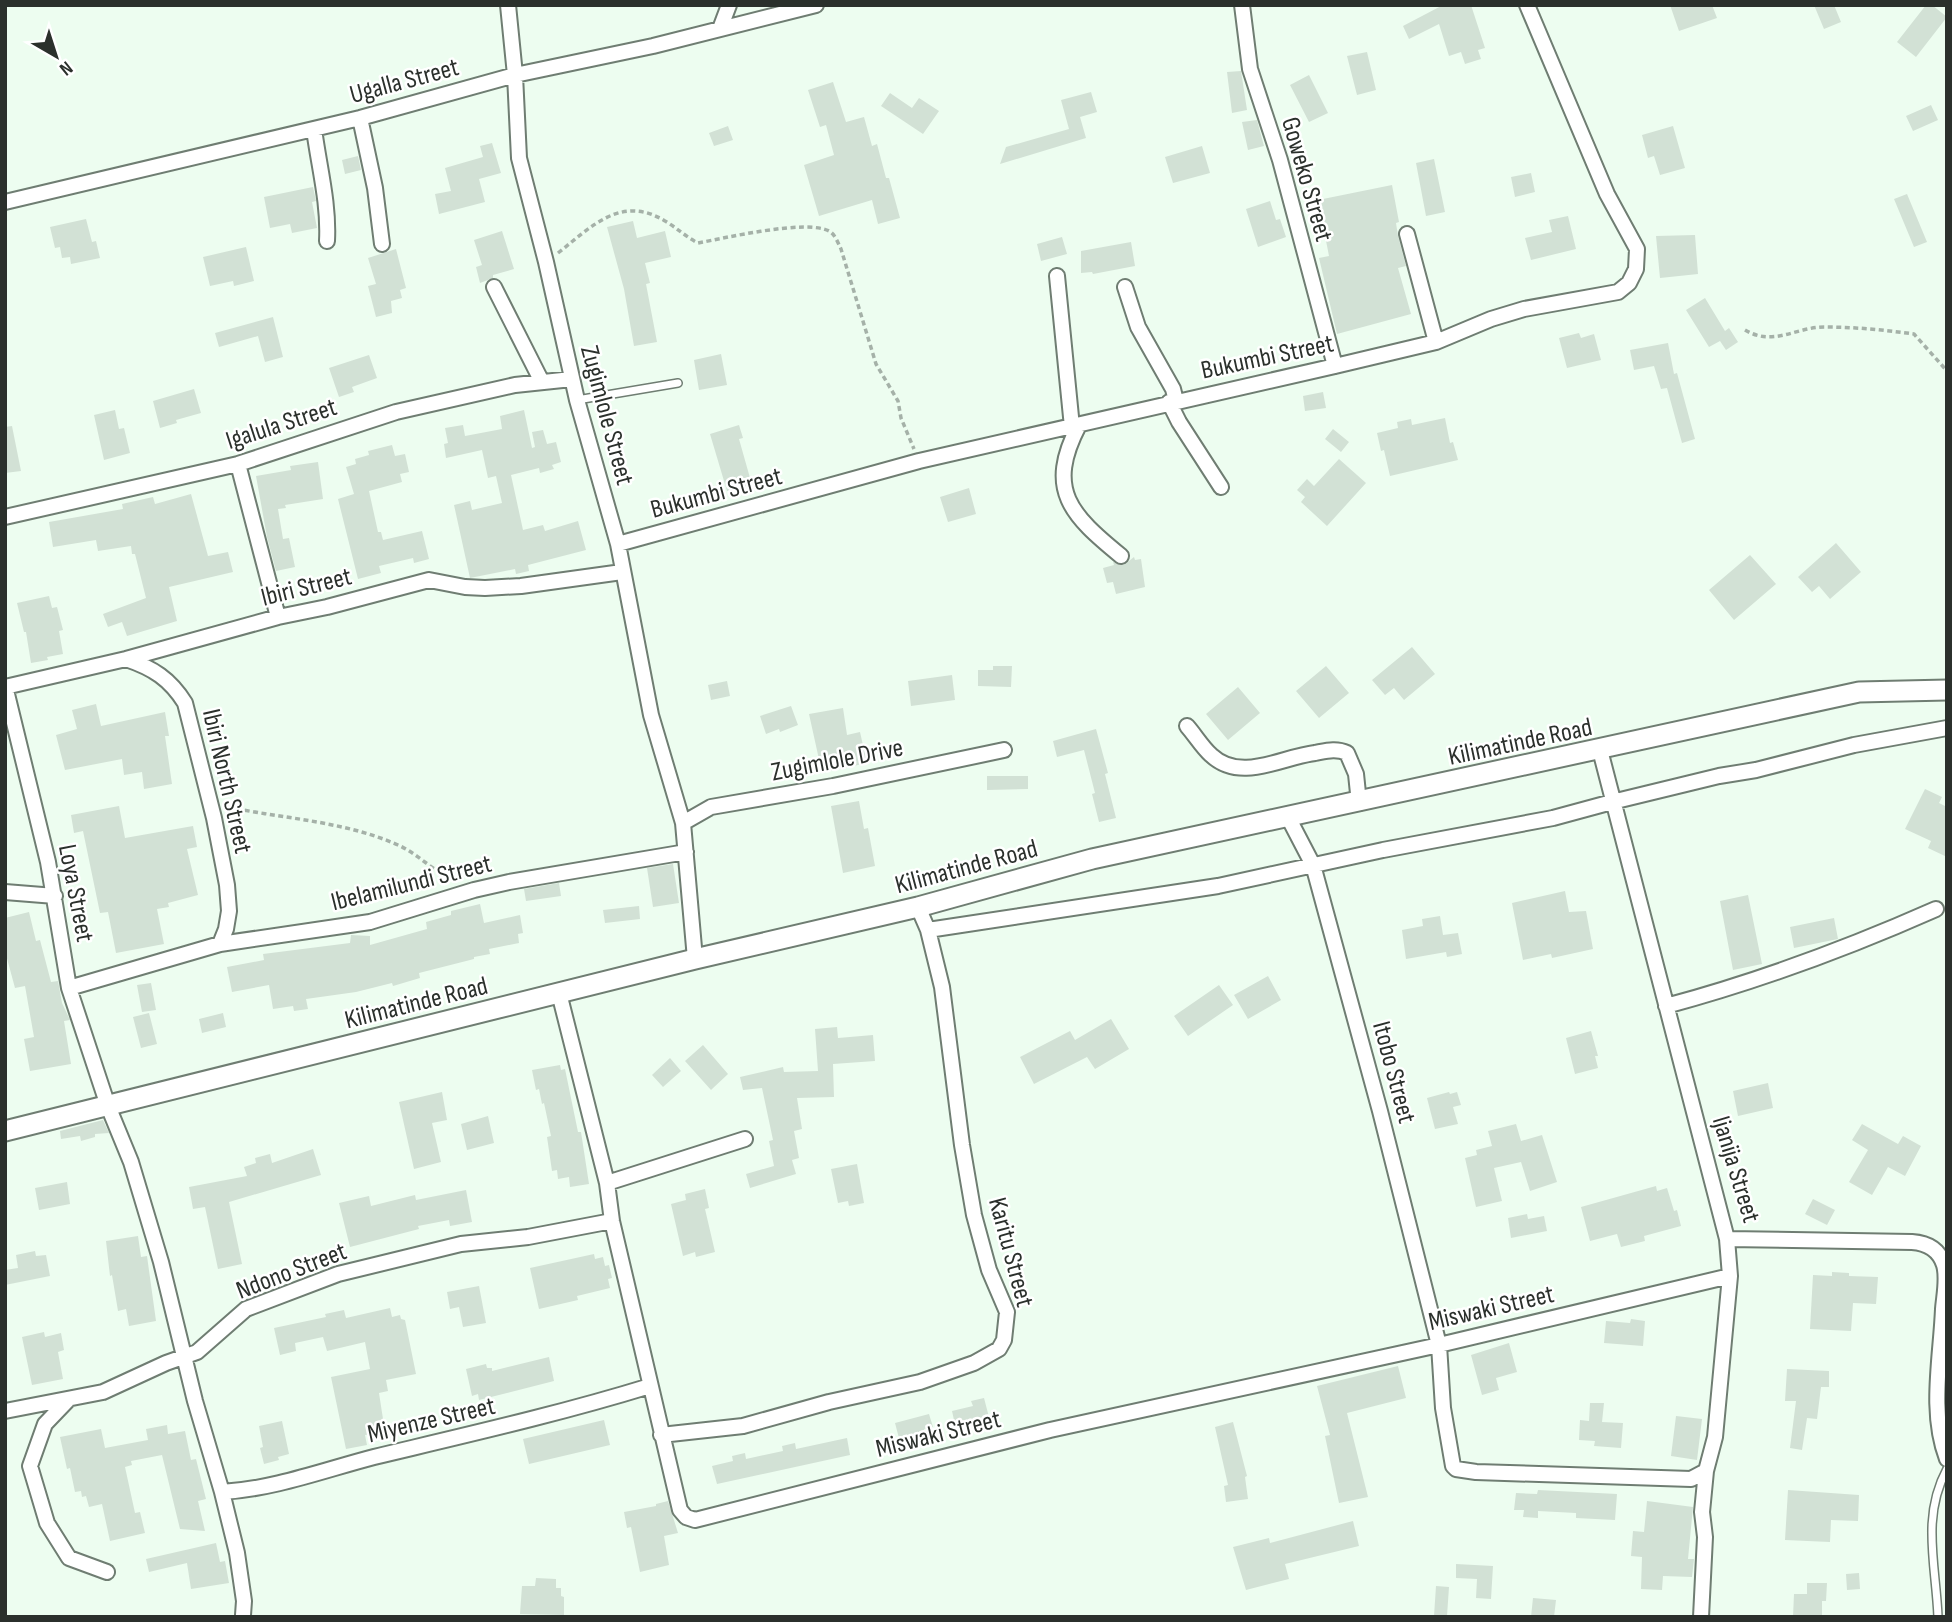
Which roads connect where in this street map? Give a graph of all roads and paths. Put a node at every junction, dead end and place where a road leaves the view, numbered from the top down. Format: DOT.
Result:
graph roads {
  1 [pos="508,5"];
  2 [pos="729,5"];
  3 [pos="816,5"];
  4 [pos="1242,5"];
  5 [pos="1527,5"];
  6 [pos="720,29"];
  7 [pos="515,75"];
  8 [pos="360,118"];
  9 [pos="313,129"];
  10 [pos="5,202"];
  11 [pos="1407,234"];
  12 [pos="327,241"];
  13 [pos="383,244"];
  14 [pos="546,262"];
  15 [pos="1058,276"];
  16 [pos="494,287"];
  17 [pos="1125,287"];
  18 [pos="1745,330"];
  19 [pos="1436,342"];
  20 [pos="1335,366"];
  21 [pos="1947,371"];
  22 [pos="572,379"];
  23 [pos="542,382"];
  24 [pos="678,383"];
  25 [pos="577,400"];
  26 [pos="1173,401"];
  27 [pos="1076,426"];
  28 [pos="919,461"];
  29 [pos="239,464"];
  30 [pos="1221,487"];
  31 [pos="5,517"];
  32 [pos="618,544"];
  33 [pos="1121,556"];
  34 [pos="622,572"];
  35 [pos="278,617"];
  36 [pos="126,659"];
  37 [pos="5,687"];
  38 [pos="1947,690"];
  39 [pos="1187,726"];
  40 [pos="1947,728"];
  41 [pos="1004,750"];
  42 [pos="1600,750"];
  43 [pos="1612,802"];
  44 [pos="1359,803"];
  45 [pos="210,804"];
  46 [pos="1288,817"];
  47 [pos="682,823"];
  48 [pos="686,852"];
  49 [pos="1314,865"];
  50 [pos="474,890"];
  51 [pos="5,892"];
  52 [pos="55,896"];
  53 [pos="918,906"];
  54 [pos="1936,909"];
  55 [pos="928,930"];
  56 [pos="220,944"];
  57 [pos="695,959"];
  58 [pos="69,988"];
  59 [pos="559,993"];
  60 [pos="1666,1006"];
  61 [pos="108,1106"];
  62 [pos="5,1131"];
  63 [pos="745,1139"];
  64 [pos="607,1183"];
  65 [pos="612,1221"];
  66 [pos="1727,1239"];
  67 [pos="1730,1276"];
  68 [pos="1946,1287"];
  69 [pos="1439,1345"];
  70 [pos="184,1356"];
  71 [pos="650,1386"];
  72 [pos="70,1398"];
  73 [pos="5,1411"];
  74 [pos="662,1435"];
  75 [pos="1947,1459"];
  76 [pos="1947,1469"];
  77 [pos="1706,1471"];
  78 [pos="222,1492"];
  79 [pos="107,1572"];
  80 [pos="243,1615"];
  81 [pos="1701,1617"];
  82 [pos="1938,1617"];
  1 -- 7 [label="street, Zugimlole Street"];
  2 -- 6 [label="street"];
  3 -- 6 [label="street, Ugalla Street"];
  4 -- 20 [label="street, Goweko Street"];
  5 -- 19 [label="street, Bukumbi Street"];
  6 -- 7 [label="street, Ugalla Street"];
  7 -- 8 [label="street, Ugalla Street"];
  7 -- 14 [label="street, Zugimlole Street"];
  8 -- 9 [label="street, Ugalla Street"];
  8 -- 13 [label="street"];
  9 -- 10 [label="street, Ugalla Street"];
  9 -- 12 [label="street"];
  11 -- 19 [label="street"];
  14 -- 22 [label="street, Zugimlole Street"];
  14 -- 28 [label="path"];
  15 -- 27 [label="street"];
  16 -- 23 [label="street"];
  17 -- 26 [label="street"];
  18 -- 21 [label="path"];
  19 -- 20 [label="street, Bukumbi Street"];
  20 -- 26 [label="street, Bukumbi Street"];
  22 -- 23 [label="street, Igalula Street"];
  22 -- 25 [label="street, Zugimlole Street"];
  23 -- 29 [label="street, Igalula Street"];
  24 -- 25 [label="lane"];
  25 -- 32 [label="street, Zugimlole Street"];
  26 -- 27 [label="street, Bukumbi Street"];
  26 -- 30 [label="street"];
  27 -- 28 [label="street, Bukumbi Street"];
  27 -- 33 [label="street"];
  28 -- 32 [label="street, Bukumbi Street"];
  29 -- 31 [label="street, Igalula Street"];
  29 -- 35 [label="street"];
  32 -- 34 [label="street, Zugimlole Street"];
  34 -- 35 [label="street, Ibiri Street"];
  34 -- 47 [label="street, Zugimlole Street"];
  35 -- 36 [label="street, Ibiri Street"];
  36 -- 37 [label="street, Ibiri Street"];
  36 -- 45 [label="street, Ibiri North Street"];
  37 -- 52 [label="street, Loya Street"];
  38 -- 42 [label="main road, Kilimatinde Road"];
  39 -- 44 [label="street"];
  40 -- 43 [label="street"];
  41 -- 47 [label="street, Zugimlole Drive"];
  42 -- 43 [label="street, Ijanija Street"];
  42 -- 44 [label="main road, Kilimatinde Road"];
  43 -- 49 [label="street"];
  43 -- 60 [label="street, Ijanija Street"];
  44 -- 46 [label="main road, Kilimatinde Road"];
  45 -- 50 [label="path"];
  45 -- 56 [label="street, Ibiri North Street"];
  46 -- 49 [label="street, Itobo Street"];
  46 -- 53 [label="main road, Kilimatinde Road"];
  47 -- 48 [label="street, Zugimlole Street"];
  48 -- 50 [label="street, Ibelamilundi Street"];
  48 -- 57 [label="street, Zugimlole Street"];
  49 -- 55 [label="street"];
  49 -- 69 [label="street, Itobo Street"];
  50 -- 56 [label="street, Ibelamilundi Street"];
  51 -- 52 [label="street"];
  52 -- 58 [label="street, Loya Street"];
  53 -- 55 [label="street, Karitu Street"];
  53 -- 57 [label="main road, Kilimatinde Road"];
  54 -- 60 [label="street"];
  55 -- 74 [label="street, Karitu Street"];
  56 -- 58 [label="street, Ibelamilundi Street"];
  57 -- 59 [label="main road, Kilimatinde Road"];
  58 -- 61 [label="street, Loya Street"];
  59 -- 61 [label="main road, Kilimatinde Road"];
  59 -- 64 [label="street, Miswaki Street"];
  60 -- 66 [label="street, Ijanija Street"];
  61 -- 62 [label="main road, Kilimatinde Road"];
  61 -- 70 [label="street, Loya Street"];
  63 -- 64 [label="street"];
  64 -- 65 [label="street, Miswaki Street"];
  65 -- 70 [label="street, Ndono Street"];
  65 -- 71 [label="street, Miswaki Street"];
  66 -- 67 [label="street"];
  66 -- 68 [label="street, Ijanija Street"];
  67 -- 69 [label="street, Miswaki Street"];
  67 -- 77 [label="street"];
  68 -- 75 [label="street, Ijanija Street"];
  69 -- 74 [label="street, Miswaki Street"];
  69 -- 77 [label="street, Itobo Street"];
  70 -- 72 [label="street, Ndono Street"];
  70 -- 78 [label="street, Loya Street"];
  71 -- 74 [label="street, Miswaki Street"];
  71 -- 78 [label="street, Miyenze Street"];
  72 -- 73 [label="street, Ndono Street"];
  72 -- 79 [label="street"];
  76 -- 82 [label="lane"];
  77 -- 81 [label="street"];
  78 -- 80 [label="street, Loya Street"];
}
